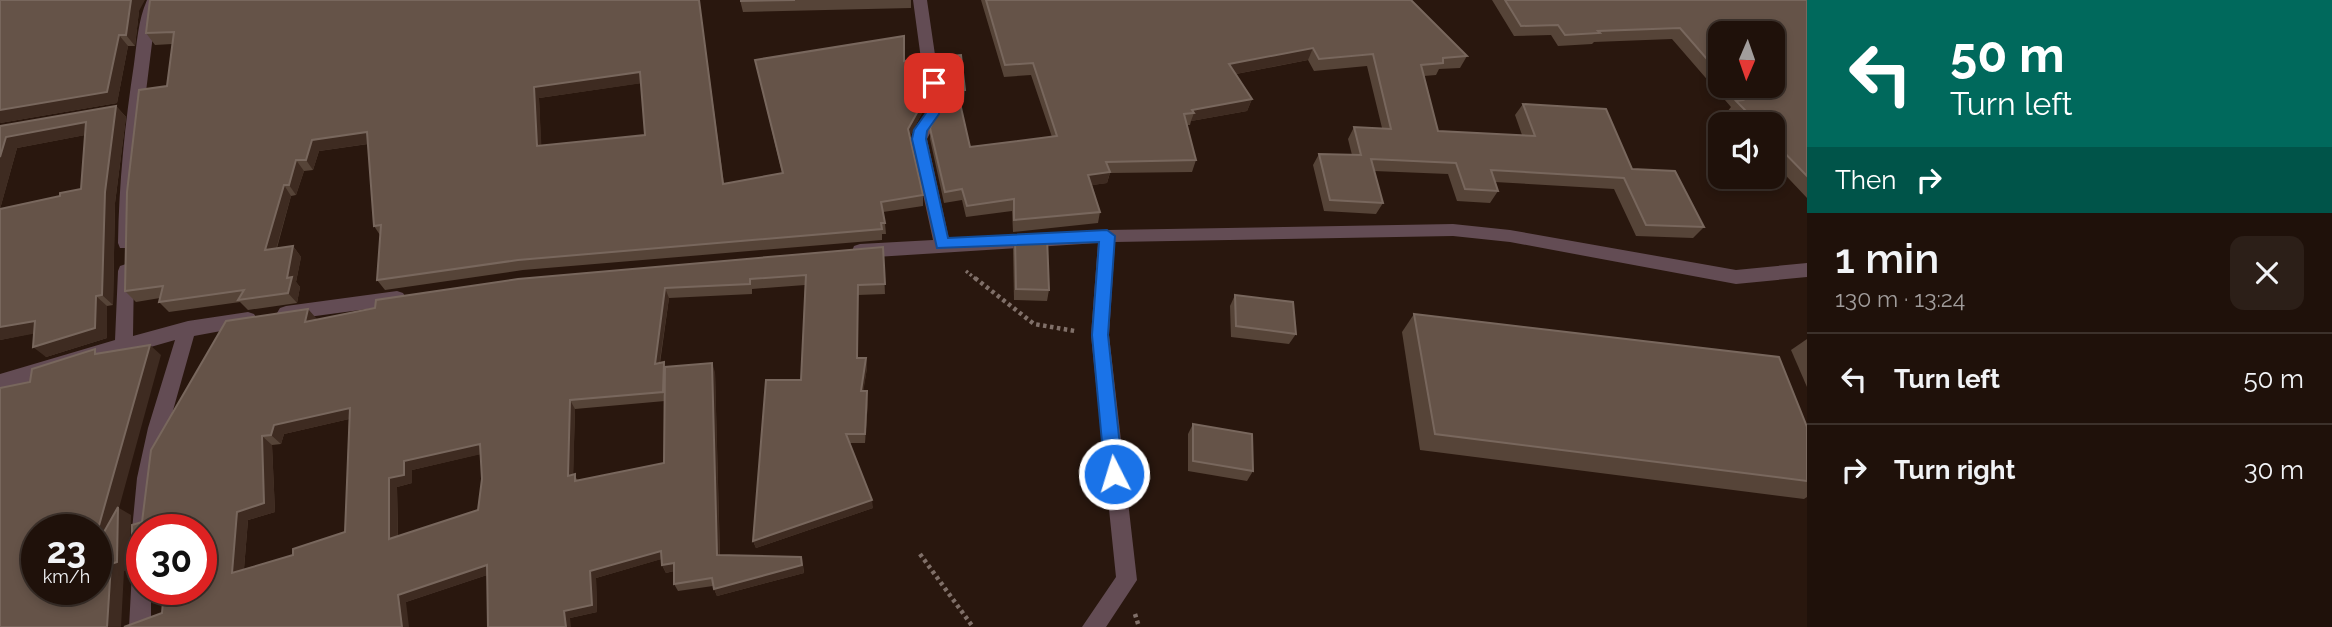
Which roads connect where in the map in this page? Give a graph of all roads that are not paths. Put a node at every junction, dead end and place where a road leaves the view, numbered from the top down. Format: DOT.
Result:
graph roads {
  1 [pos="154,0"];
  2 [pos="920,0"];
  3 [pos="1107,236"];
  4 [pos="934,244"];
  5 [pos="843,252"];
  6 [pos="1807,270"];
  7 [pos="416,295"];
  8 [pos="188,328"];
  9 [pos="124,343"];
  10 [pos="0,382"];
  11 [pos="142,514"];
  12 [pos="141,605"];
  13 [pos="140,627"];
  14 [pos="1093,627"];
  1 -- 9 [label="street"];
  2 -- 4 [label="street"];
  3 -- 4 [label="street"];
  3 -- 6 [label="street"];
  3 -- 14 [label="street"];
  4 -- 5 [label="street"];
  7 -- 8 [label="street"];
  8 -- 9 [label="street"];
  8 -- 11 [label="street"];
  9 -- 10 [label="street"];
  12 -- 13 [label="street"];
}
